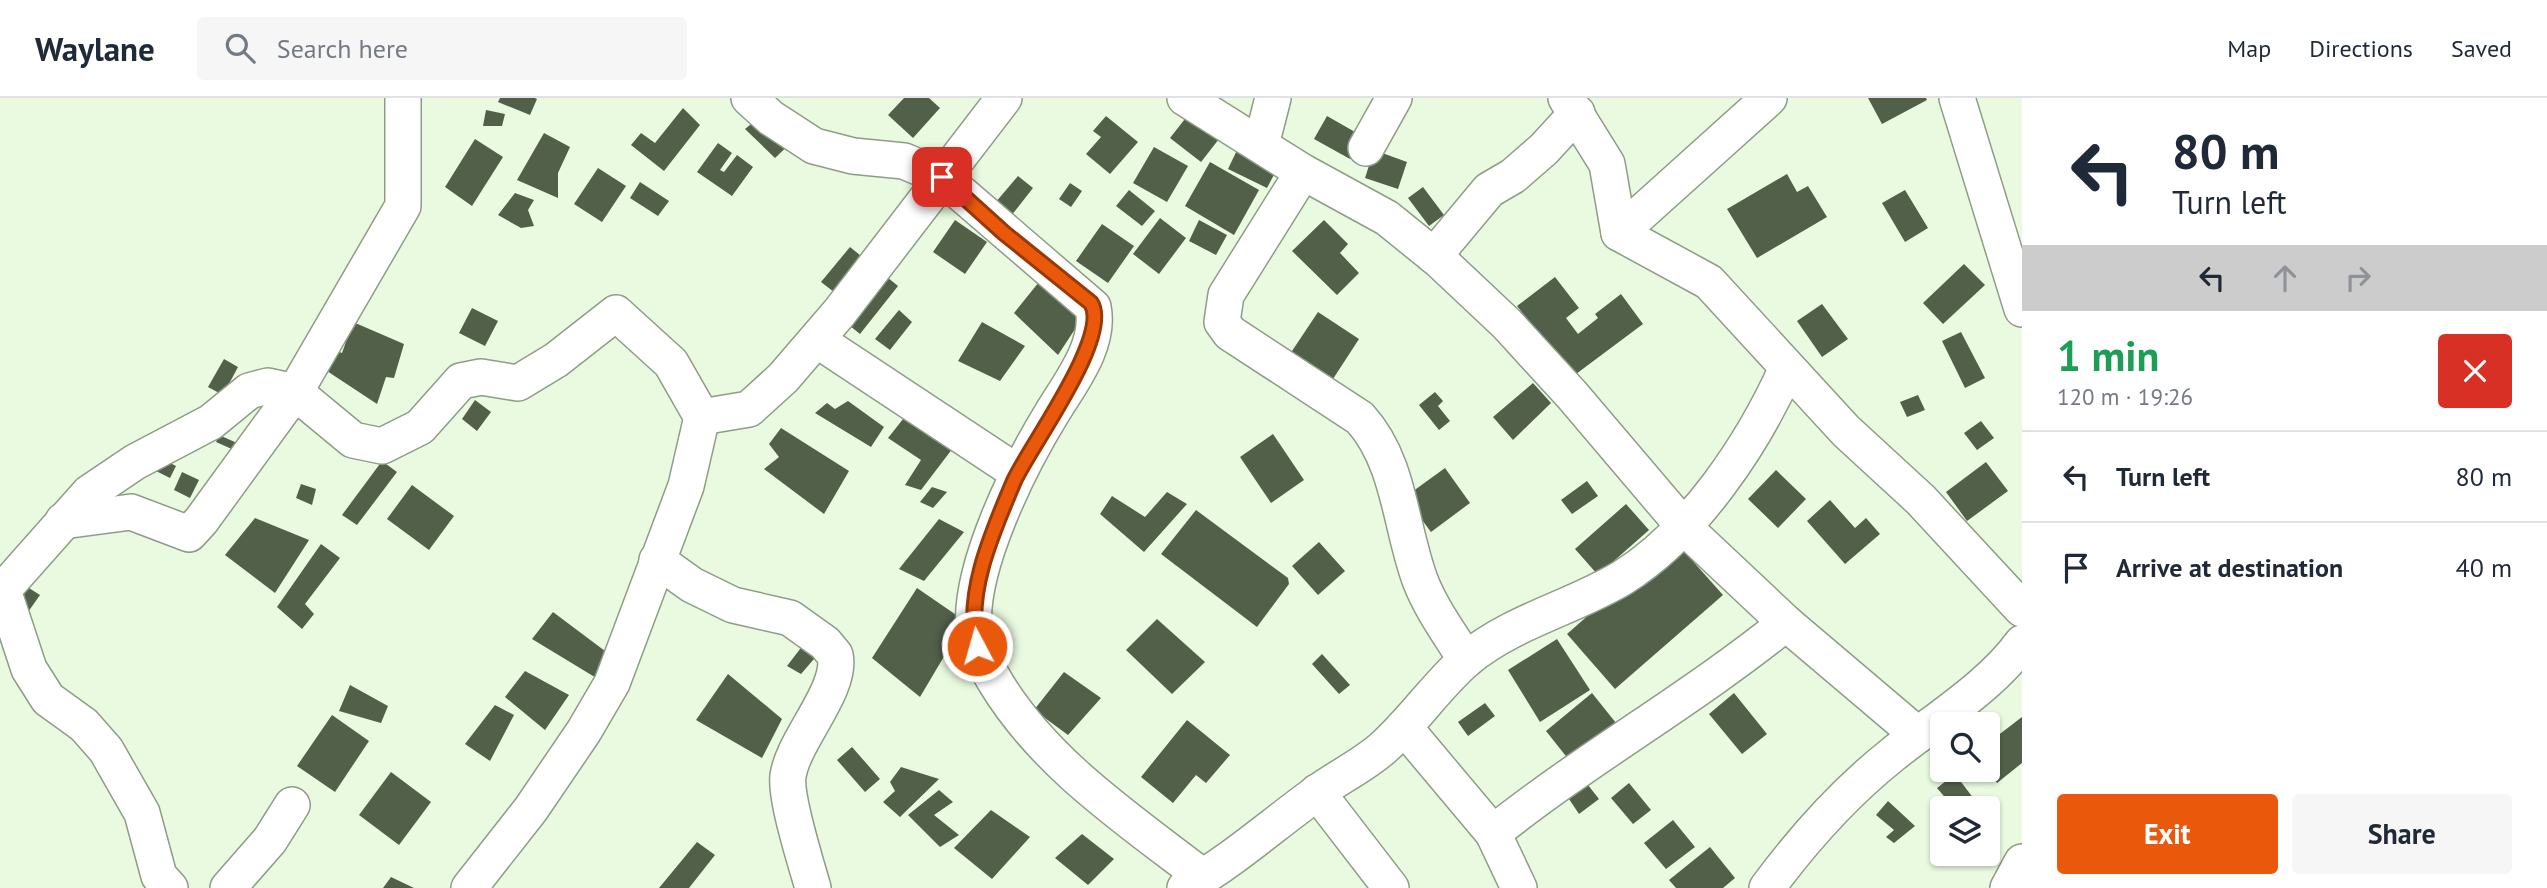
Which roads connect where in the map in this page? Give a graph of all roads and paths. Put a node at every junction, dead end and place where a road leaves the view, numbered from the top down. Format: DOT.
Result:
graph roads {
  1 [pos="403,98"];
  2 [pos="749,98"];
  3 [pos="1004,98"];
  4 [pos="1185,98"];
  5 [pos="1273,98"];
  6 [pos="1394,98"];
  7 [pos="1769,98"];
  8 [pos="1957,98"];
  9 [pos="1571,105"];
  10 [pos="1261,145"];
  11 [pos="1366,148"];
  12 [pos="1303,172"];
  13 [pos="942,177"];
  14 [pos="2010,228"];
  15 [pos="1619,233"];
  16 [pos="1434,256"];
  17 [pos="2022,309"];
  18 [pos="817,340"];
  19 [pos="1787,368"];
  20 [pos="295,392"];
  21 [pos="703,419"];
  22 [pos="1018,473"];
  23 [pos="63,521"];
  24 [pos="1685,528"];
  25 [pos="657,560"];
  26 [pos="2022,609"];
  27 [pos="1786,623"];
  28 [pos="2022,643"];
  29 [pos="1466,660"];
  30 [pos="1404,727"];
  31 [pos="1918,735"];
  32 [pos="1317,792"];
  33 [pos="292,805"];
  34 [pos="1493,833"];
  35 [pos="2022,862"];
  36 [pos="1782,882"];
  37 [pos="1193,883"];
  38 [pos="170,888"];
  39 [pos="228,888"];
  40 [pos="469,888"];
  41 [pos="813,888"];
  42 [pos="1391,888"];
  43 [pos="1519,888"];
  44 [pos="2008,888"];
  1 -- 20 [label="street"];
  2 -- 13 [label="street"];
  3 -- 13 [label="street"];
  4 -- 10 [label="street"];
  5 -- 10 [label="street"];
  6 -- 11 [label="street"];
  7 -- 15 [label="street"];
  8 -- 14 [label="street"];
  9 -- 15 [label="street"];
  9 -- 16 [label="street"];
  10 -- 12 [label="street"];
  12 -- 16 [label="street"];
  12 -- 29 [label="street"];
  13 -- 18 [label="street"];
  13 -- 22 [label="street"];
  14 -- 17 [label="street"];
  15 -- 19 [label="street"];
  16 -- 24 [label="street"];
  18 -- 21 [label="street"];
  18 -- 22 [label="street"];
  19 -- 24 [label="street"];
  19 -- 26 [label="street"];
  20 -- 21 [label="street"];
  20 -- 23 [label="street"];
  20 -- 23 [label="street"];
  21 -- 25 [label="street"];
  22 -- 37 [label="street"];
  23 -- 38 [label="street"];
  24 -- 27 [label="street"];
  24 -- 29 [label="street"];
  25 -- 40 [label="street"];
  25 -- 41 [label="street"];
  27 -- 31 [label="street"];
  27 -- 34 [label="street"];
  28 -- 31 [label="street"];
  29 -- 30 [label="street"];
  30 -- 32 [label="street"];
  30 -- 34 [label="street"];
  31 -- 36 [label="street"];
  32 -- 37 [label="street"];
  32 -- 42 [label="street"];
  33 -- 39 [label="street"];
  34 -- 43 [label="street"];
  35 -- 44 [label="street"];
}
